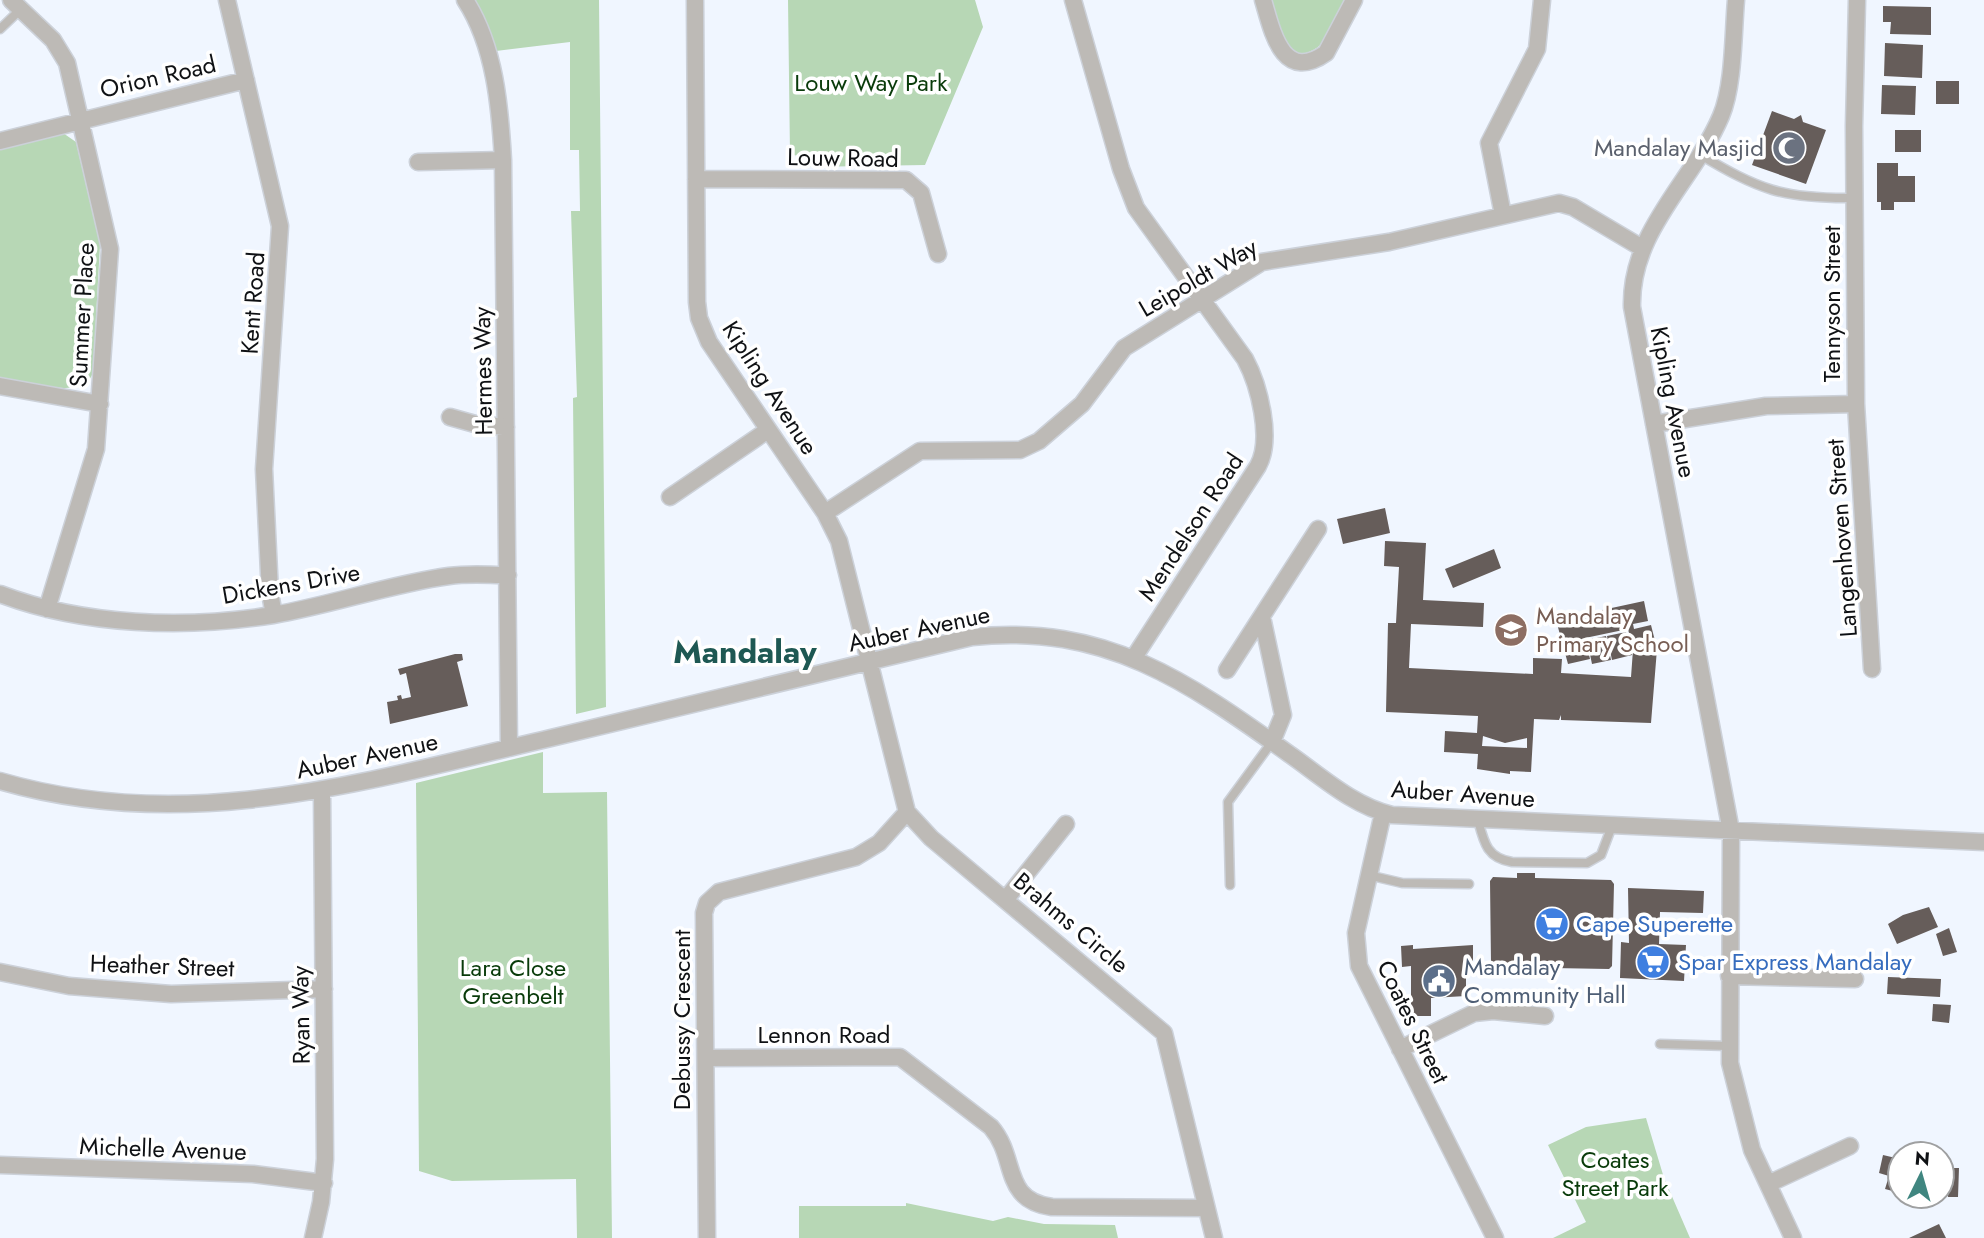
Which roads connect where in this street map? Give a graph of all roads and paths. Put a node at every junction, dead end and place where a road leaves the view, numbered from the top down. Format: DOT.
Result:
graph roads {
  1 [pos="227,0"];
  2 [pos="465,0"];
  3 [pos="695,0"];
  4 [pos="1073,0"];
  5 [pos="1263,0"];
  6 [pos="1354,0"];
  7 [pos="1542,0"];
  8 [pos="1736,0"];
  9 [pos="1857,0"];
  10 [pos="16,4"];
  11 [pos="0,29"];
  12 [pos="246,80"];
  13 [pos="81,119"];
  14 [pos="0,141"];
  15 [pos="1699,154"];
  16 [pos="503,160"];
  17 [pos="418,162"];
  18 [pos="696,179"];
  19 [pos="1854,198"];
  20 [pos="1503,215"];
  21 [pos="1642,248"];
  22 [pos="938,254"];
  23 [pos="1201,298"];
  24 [pos="0,386"];
  25 [pos="100,404"];
  26 [pos="1856,404"];
  27 [pos="450,417"];
  28 [pos="1654,424"];
  29 [pos="506,427"];
  30 [pos="768,430"];
  31 [pos="670,497"];
  32 [pos="825,513"];
  33 [pos="1318,529"];
  34 [pos="508,575"];
  35 [pos="0,594"];
  36 [pos="47,609"];
  37 [pos="274,615"];
  38 [pos="1262,617"];
  39 [pos="1133,659"];
  40 [pos="868,662"];
  41 [pos="1872,669"];
  42 [pos="1227,670"];
  43 [pos="1272,742"];
  44 [pos="509,748"];
  45 [pos="0,781"];
  46 [pos="322,791"];
  47 [pos="907,812"];
  48 [pos="1383,813"];
  49 [pos="1478,820"];
  50 [pos="1066,824"];
  51 [pos="1612,826"];
  52 [pos="1731,831"];
  53 [pos="1984,842"];
  54 [pos="1368,875"];
  55 [pos="1469,884"];
  56 [pos="1230,885"];
  57 [pos="1006,899"];
  58 [pos="0,972"];
  59 [pos="1729,976"];
  60 [pos="1855,979"];
  61 [pos="324,989"];
  62 [pos="1545,1016"];
  63 [pos="1660,1044"];
  64 [pos="1728,1046"];
  65 [pos="1401,1049"];
  66 [pos="705,1058"];
  67 [pos="1850,1146"];
  68 [pos="0,1165"];
  69 [pos="324,1183"];
  70 [pos="1768,1184"];
  71 [pos="1206,1208"];
  72 [pos="313,1238"];
  73 [pos="707,1238"];
  74 [pos="1213,1238"];
  75 [pos="1495,1238"];
  76 [pos="1793,1238"];
  1 -- 12 [label="street, Kent Road"];
  2 -- 16 [label="street, Hermes Way"];
  3 -- 18 [label="street, Kipling Avenue"];
  4 -- 23 [label="street, Mendelson Road"];
  5 -- 6 [label="street"];
  7 -- 20 [label="street"];
  8 -- 15 [label="street, Kipling Avenue"];
  9 -- 19 [label="street, Tennyson Street"];
  10 -- 11 [label="lane"];
  10 -- 13 [label="street, Summer Place"];
  12 -- 13 [label="street, Orion Road"];
  12 -- 37 [label="street, Kent Road"];
  13 -- 14 [label="street, Orion Road"];
  13 -- 25 [label="street, Summer Place"];
  15 -- 19 [label="lane"];
  15 -- 21 [label="street, Kipling Avenue"];
  16 -- 17 [label="street"];
  16 -- 29 [label="street, Hermes Way"];
  18 -- 22 [label="street, Louw Road"];
  18 -- 30 [label="street, Kipling Avenue"];
  19 -- 26 [label="street, Tennyson Street"];
  20 -- 21 [label="street, Leipoldt Way"];
  20 -- 23 [label="street, Leipoldt Way"];
  21 -- 28 [label="street, Kipling Avenue"];
  23 -- 32 [label="street, Leipoldt Way"];
  23 -- 39 [label="street, Mendelson Road"];
  24 -- 25 [label="street"];
  25 -- 36 [label="street, Summer Place"];
  26 -- 28 [label="street, Tennyson Street"];
  26 -- 41 [label="street, Langenhoven Street"];
  27 -- 29 [label="street"];
  28 -- 52 [label="street, Kipling Avenue"];
  29 -- 34 [label="street, Hermes Way"];
  30 -- 31 [label="street"];
  30 -- 32 [label="street, Kipling Avenue"];
  32 -- 40 [label="street, Kipling Avenue"];
  33 -- 38 [label="street"];
  34 -- 37 [label="street, Dickens Drive"];
  34 -- 44 [label="street, Hermes Way"];
  35 -- 36 [label="street, Dickens Drive"];
  36 -- 37 [label="street, Dickens Drive"];
  38 -- 42 [label="street"];
  38 -- 43 [label="street"];
  39 -- 40 [label="street, Auber Avenue"];
  39 -- 43 [label="street, Auber Avenue"];
  40 -- 44 [label="street, Auber Avenue"];
  40 -- 47 [label="street, Brahms Circle"];
  43 -- 48 [label="street, Auber Avenue"];
  43 -- 56 [label="lane"];
  44 -- 46 [label="street, Auber Avenue"];
  45 -- 46 [label="street, Auber Avenue"];
  46 -- 61 [label="street, Ryan Way"];
  47 -- 57 [label="street, Brahms Circle"];
  47 -- 66 [label="street, Debussy Crescent"];
  48 -- 49 [label="street, Auber Avenue"];
  48 -- 54 [label="street, Coates Street"];
  49 -- 51 [label="street, Auber Avenue"];
  49 -- 51 [label="lane"];
  50 -- 57 [label="street"];
  51 -- 52 [label="street, Auber Avenue"];
  52 -- 53 [label="street, Auber Avenue"];
  52 -- 59 [label="street"];
  54 -- 55 [label="lane"];
  54 -- 65 [label="street, Coates Street"];
  57 -- 71 [label="street, Brahms Circle"];
  58 -- 61 [label="street, Heather Street"];
  59 -- 60 [label="street"];
  59 -- 64 [label="street"];
  61 -- 69 [label="street, Ryan Way"];
  62 -- 65 [label="street"];
  63 -- 64 [label="lane"];
  64 -- 70 [label="street"];
  65 -- 75 [label="street, Coates Street"];
  66 -- 71 [label="street, Lennon Road"];
  66 -- 73 [label="street, Debussy Crescent"];
  67 -- 70 [label="street"];
  68 -- 69 [label="street, Michelle Avenue"];
  69 -- 72 [label="street, Ryan Way"];
  70 -- 76 [label="street"];
  71 -- 74 [label="street, Brahms Circle"];
}
